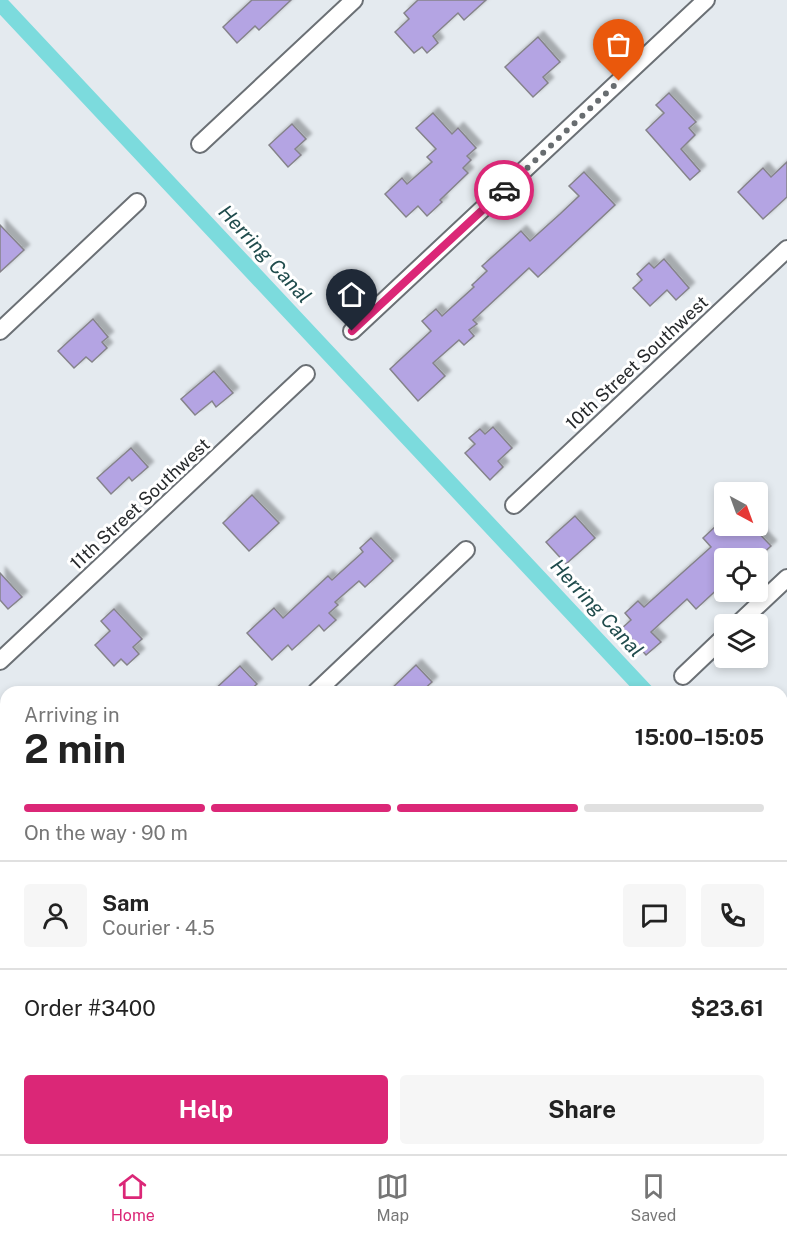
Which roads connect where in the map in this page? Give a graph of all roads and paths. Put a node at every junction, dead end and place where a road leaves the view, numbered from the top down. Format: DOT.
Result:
graph roads {
  1 [pos="354,0"];
  2 [pos="705,0"];
  3 [pos="200,144"];
  4 [pos="137,202"];
  5 [pos="787,249"];
  6 [pos="0,331"];
  7 [pos="352,331"];
  8 [pos="306,374"];
  9 [pos="514,505"];
  10 [pos="466,550"];
  11 [pos="787,578"];
  12 [pos="749,614"];
  13 [pos="714,647"];
  14 [pos="0,661"];
  15 [pos="683,676"];
  16 [pos="322,686"];
  1 -- 3 [label="street"];
  2 -- 7 [label="street"];
  4 -- 6 [label="street"];
  5 -- 9 [label="street, 10th Street Southwest"];
  8 -- 14 [label="street, 11th Street Southwest"];
  10 -- 16 [label="street"];
  11 -- 12 [label="street"];
  13 -- 15 [label="street"];
}
